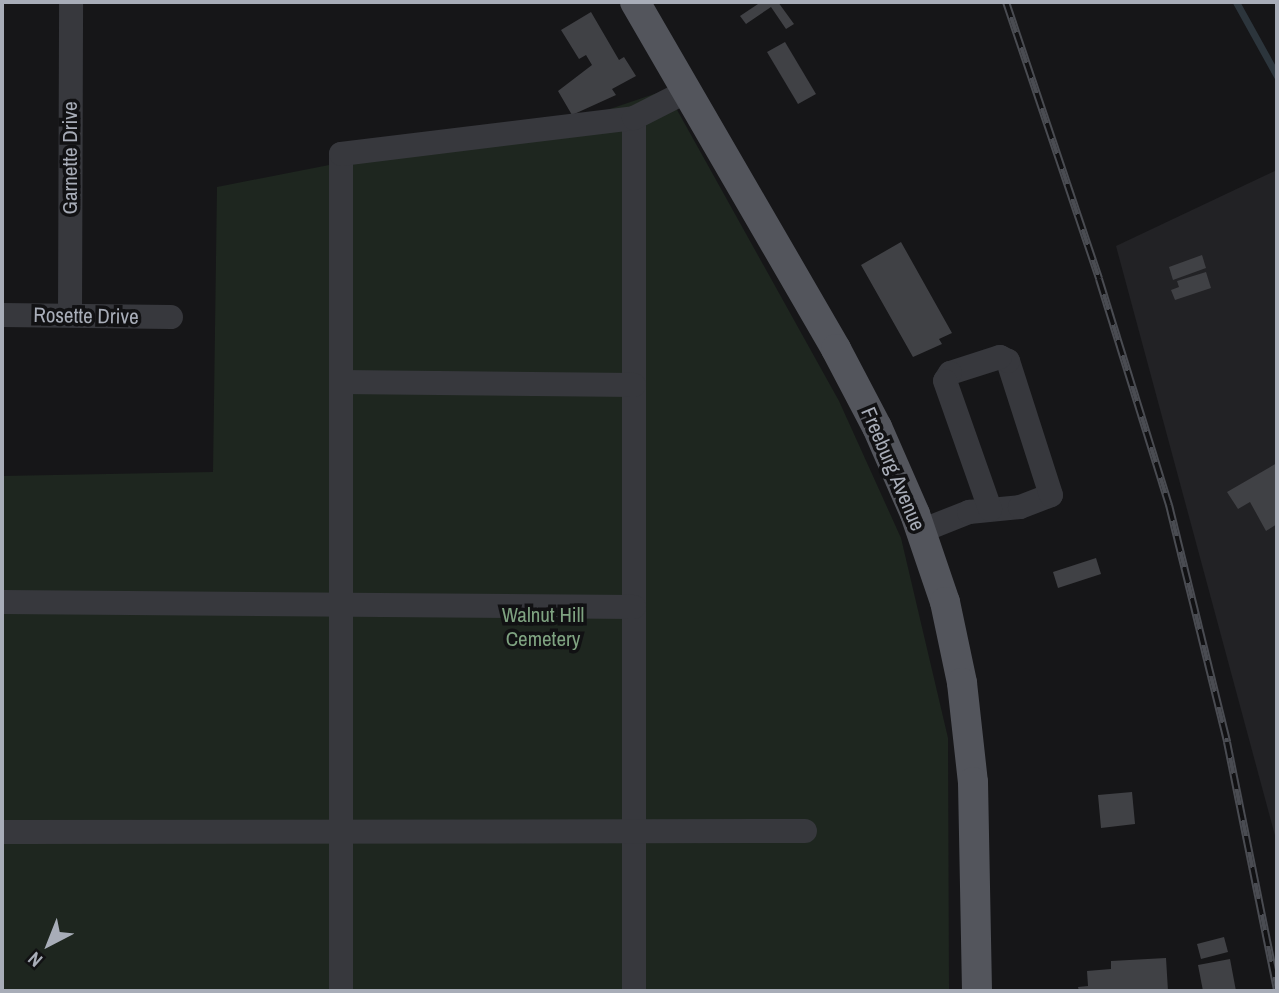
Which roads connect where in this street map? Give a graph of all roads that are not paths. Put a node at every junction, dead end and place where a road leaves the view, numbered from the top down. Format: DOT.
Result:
graph roads {
  1 [pos="71,2"];
  2 [pos="635,2"];
  3 [pos="687,92"];
  4 [pos="634,118"];
  5 [pos="2,315"];
  6 [pos="70,315"];
  7 [pos="171,317"];
  8 [pos="341,382"];
  9 [pos="634,385"];
  10 [pos="990,509"];
  11 [pos="920,531"];
  12 [pos="2,602"];
  13 [pos="341,603"];
  14 [pos="634,607"];
  15 [pos="806,831"];
  16 [pos="2,832"];
  17 [pos="341,832"];
  18 [pos="634,832"];
  19 [pos="341,991"];
  20 [pos="634,991"];
  21 [pos="977,991"];
  1 -- 6 [label="street, Garnette Drive"];
  2 -- 3 [label="main road, Freeburg Avenue"];
  3 -- 4 [label="street"];
  3 -- 11 [label="main road, Freeburg Avenue"];
  4 -- 8 [label="street"];
  4 -- 9 [label="street"];
  5 -- 6 [label="street, Rosette Drive"];
  6 -- 7 [label="street, Rosette Drive"];
  8 -- 9 [label="street"];
  8 -- 13 [label="street"];
  9 -- 14 [label="street"];
  10 -- 10 [label="street"];
  10 -- 11 [label="street"];
  11 -- 21 [label="main road, Freeburg Avenue"];
  12 -- 13 [label="street"];
  13 -- 14 [label="street"];
  13 -- 17 [label="street"];
  14 -- 18 [label="street"];
  15 -- 18 [label="street"];
  16 -- 17 [label="street"];
  17 -- 18 [label="street"];
  17 -- 19 [label="street"];
  18 -- 20 [label="street"];
}
